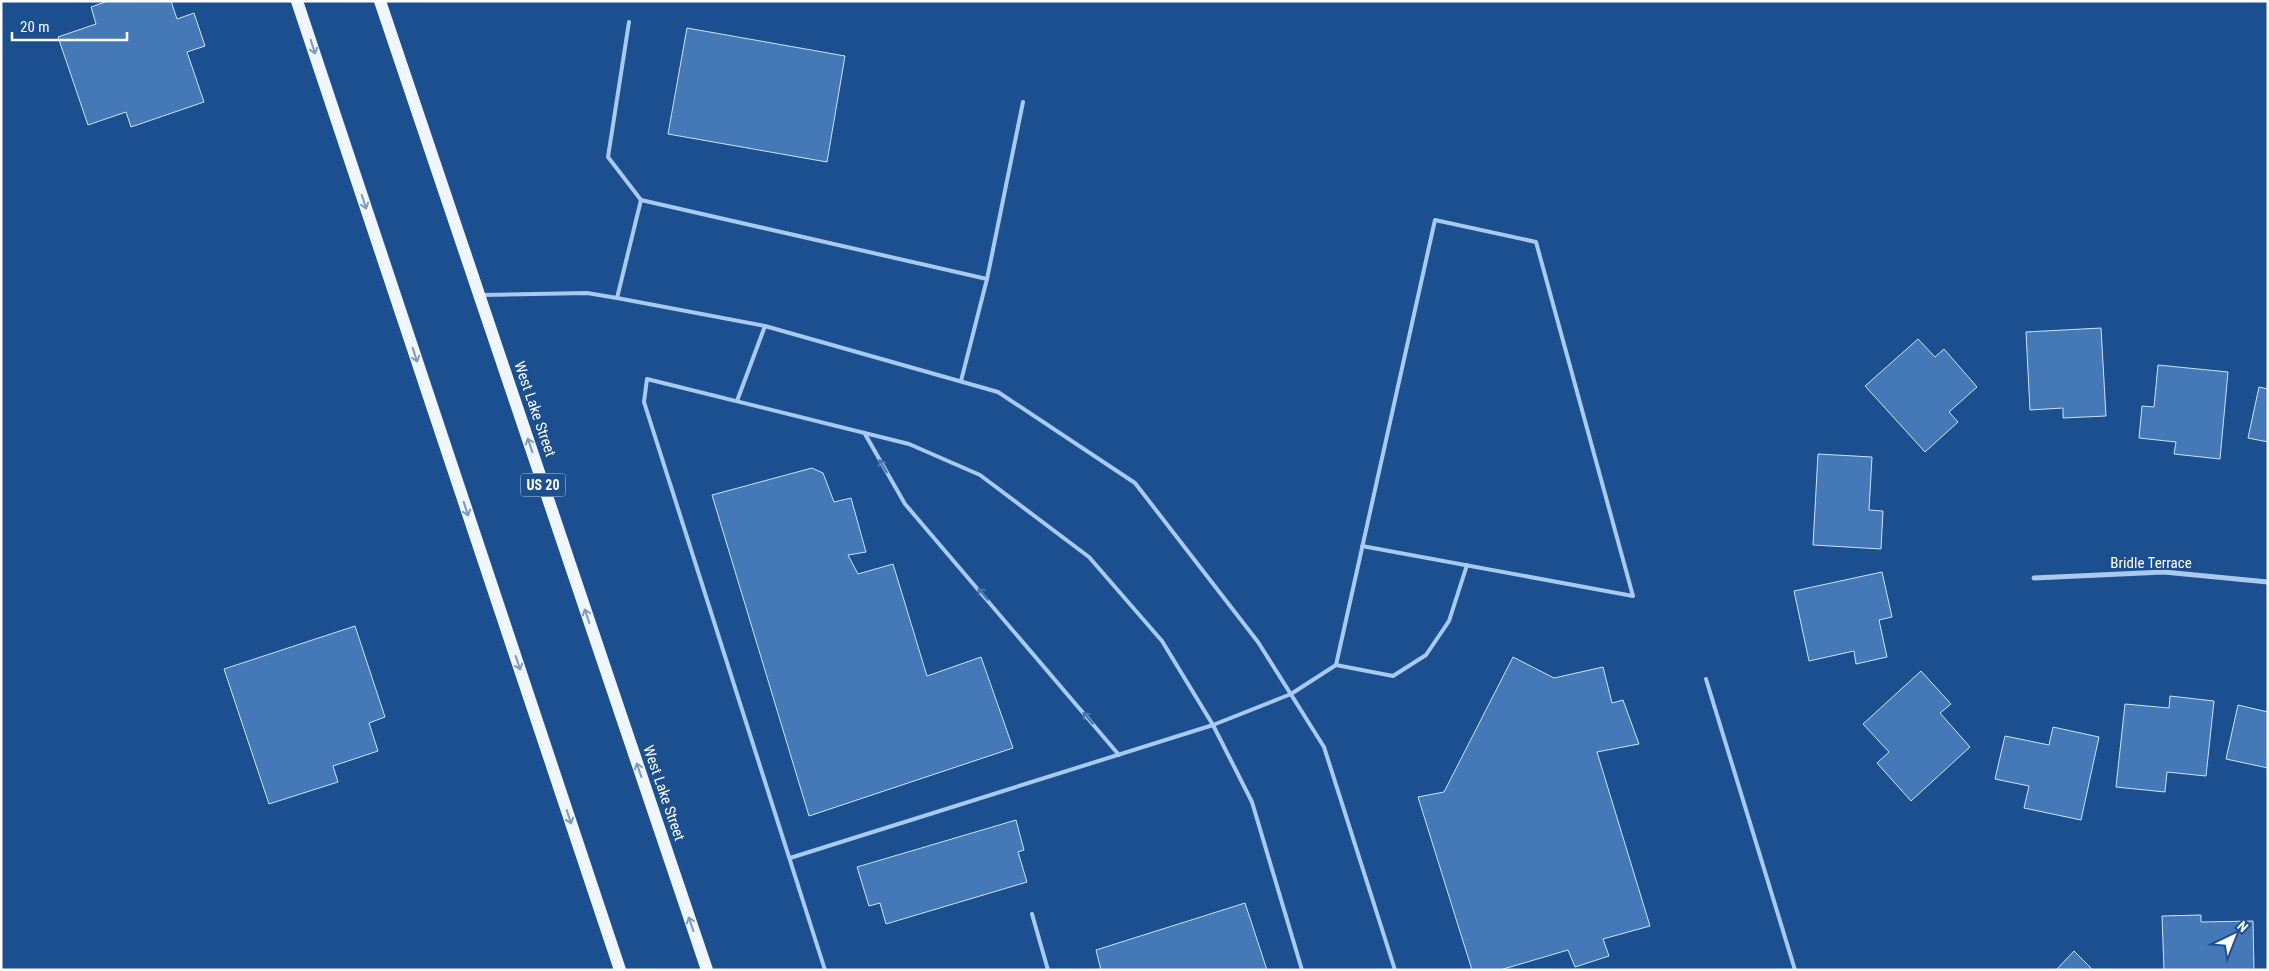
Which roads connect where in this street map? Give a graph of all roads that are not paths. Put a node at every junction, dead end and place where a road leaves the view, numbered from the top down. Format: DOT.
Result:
graph roads {
  1 [pos="297,1"];
  2 [pos="380,1"];
  3 [pos="629,22"];
  4 [pos="1023,102"];
  5 [pos="641,200"];
  6 [pos="987,279"];
  7 [pos="479,295"];
  8 [pos="616,298"];
  9 [pos="765,326"];
  10 [pos="961,381"];
  11 [pos="737,401"];
  12 [pos="864,434"];
  13 [pos="1362,546"];
  14 [pos="1467,565"];
  15 [pos="2034,578"];
  16 [pos="2268,582"];
  17 [pos="1336,665"];
  18 [pos="1706,679"];
  19 [pos="1291,694"];
  20 [pos="1213,725"];
  21 [pos="1119,755"];
  22 [pos="790,858"];
  23 [pos="1032,914"];
  24 [pos="620,970"];
  25 [pos="707,970"];
  26 [pos="825,970"];
  27 [pos="1048,970"];
  28 [pos="1302,970"];
  29 [pos="1395,970"];
  30 [pos="1795,970"];
  1 -- 24 [label="main road, one-way"];
  2 -- 7 [label="main road, West Lake Street / US 20"];
  3 -- 5 [label="lane"];
  4 -- 6 [label="lane"];
  5 -- 6 [label="lane"];
  5 -- 8 [label="lane"];
  6 -- 10 [label="lane"];
  7 -- 8 [label="lane"];
  25 -- 7 [label="main road, West Lake Street / US 20, one-way"];
  8 -- 9 [label="lane"];
  9 -- 10 [label="lane"];
  9 -- 11 [label="lane"];
  10 -- 19 [label="lane"];
  11 -- 12 [label="lane"];
  11 -- 22 [label="lane"];
  12 -- 20 [label="lane"];
  21 -- 12 [label="lane, one-way"];
  13 -- 14 [label="lane"];
  13 -- 14 [label="lane"];
  13 -- 17 [label="lane"];
  14 -- 17 [label="lane"];
  15 -- 16 [label="street, Bridle Terrace"];
  17 -- 19 [label="lane"];
  18 -- 30 [label="lane"];
  19 -- 20 [label="lane"];
  19 -- 29 [label="lane"];
  20 -- 21 [label="lane"];
  20 -- 28 [label="lane"];
  21 -- 22 [label="lane"];
  22 -- 26 [label="lane"];
  23 -- 27 [label="lane"];
}
